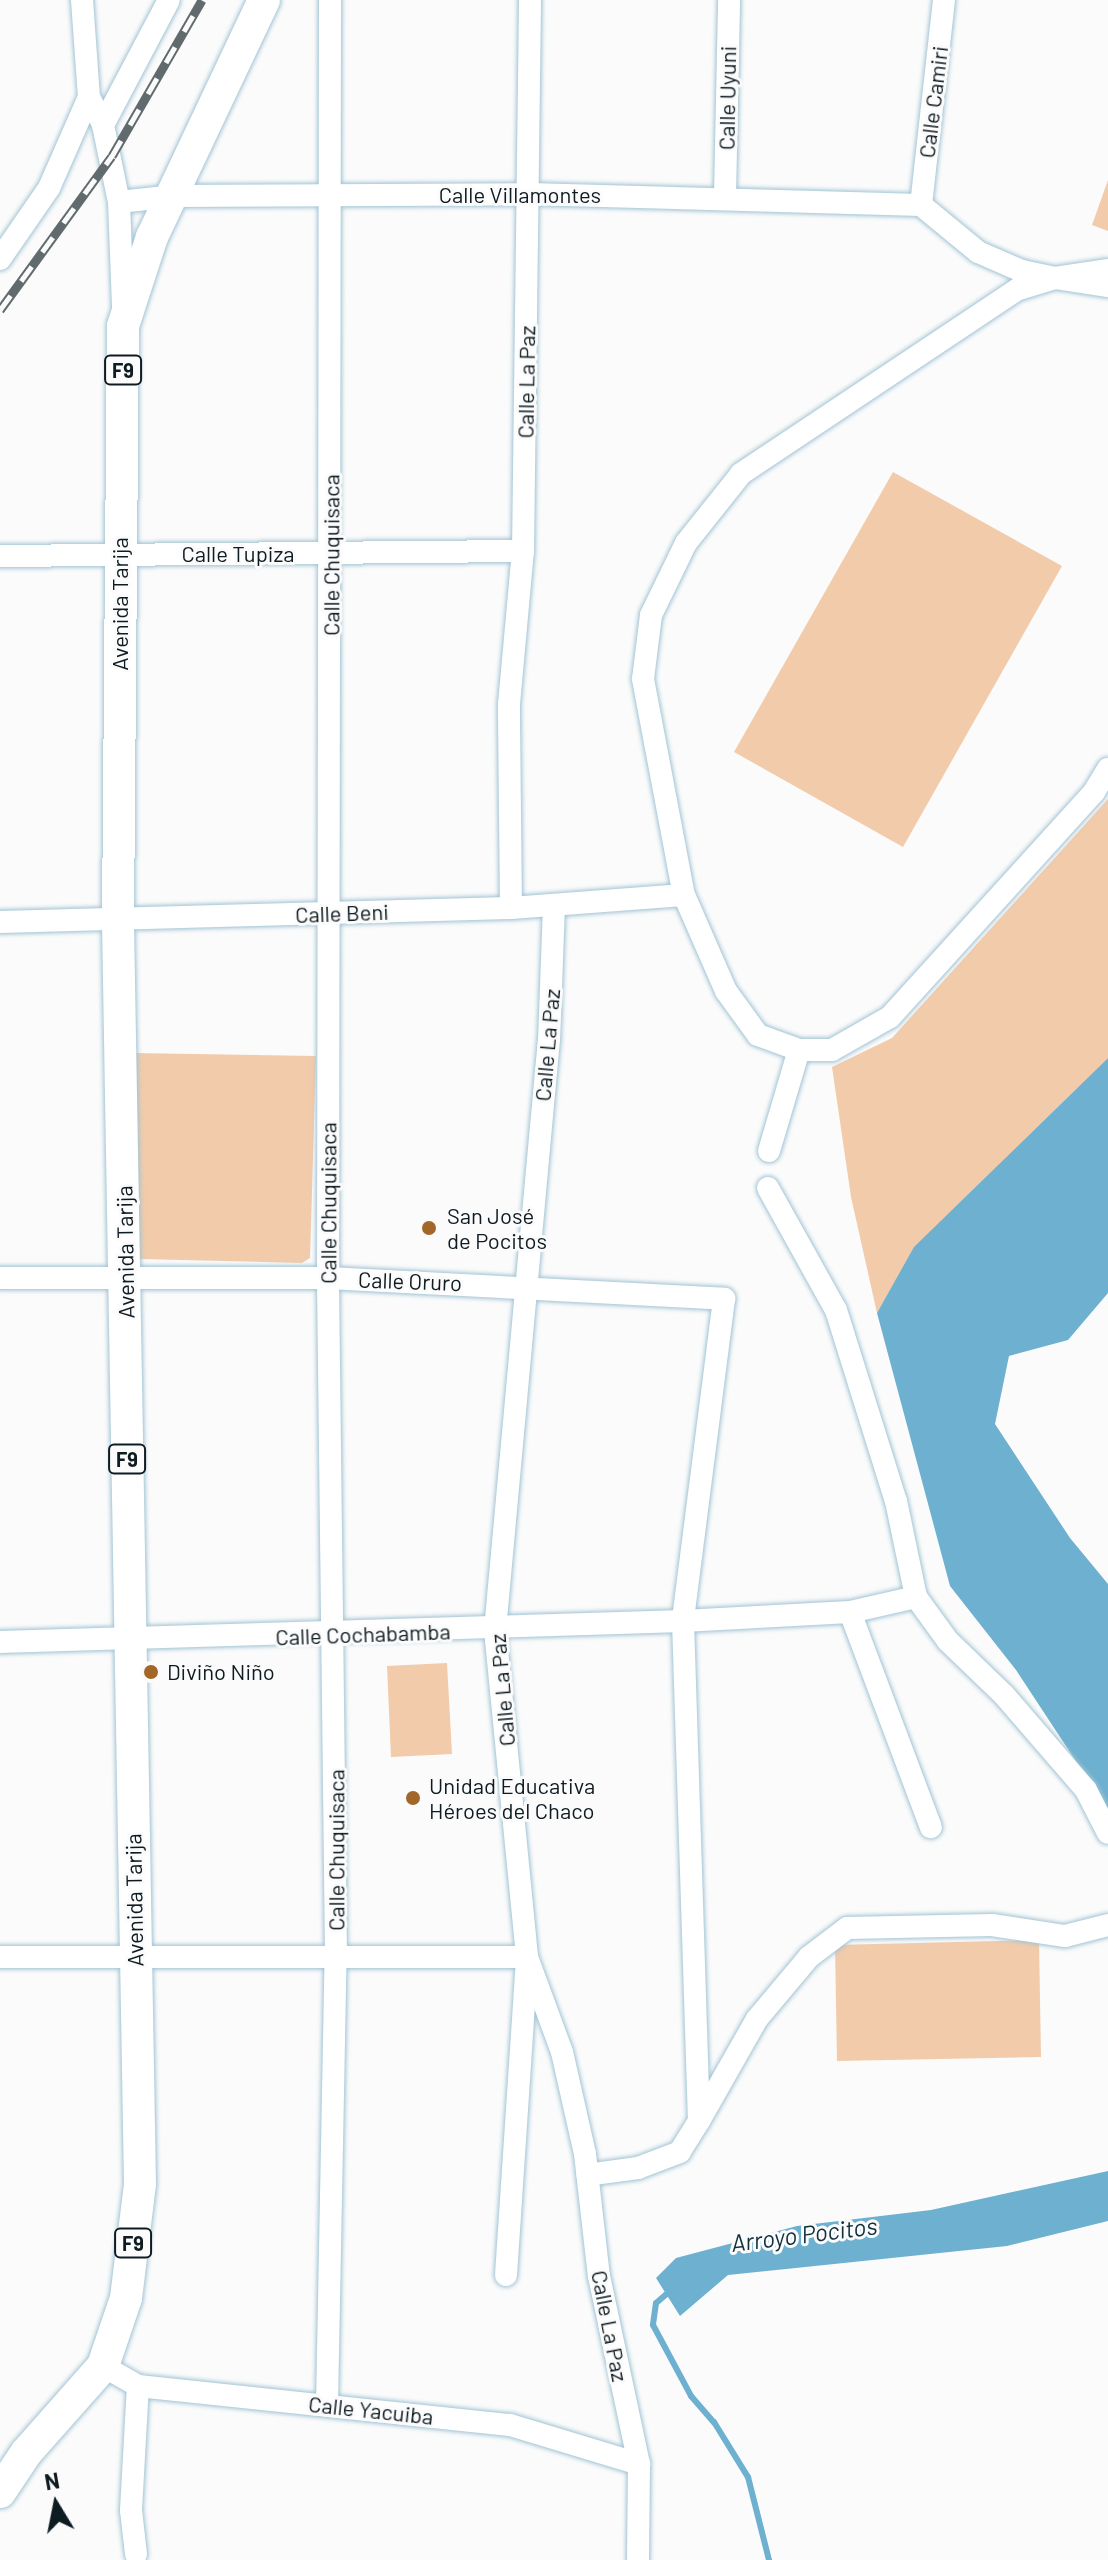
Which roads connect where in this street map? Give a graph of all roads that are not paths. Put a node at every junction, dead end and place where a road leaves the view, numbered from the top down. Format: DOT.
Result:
graph roads {
  1 [pos="82,0"];
  2 [pos="169,0"];
  3 [pos="264,0"];
  4 [pos="330,0"];
  5 [pos="530,0"];
  6 [pos="729,0"];
  7 [pos="944,0"];
  8 [pos="89,97"];
  9 [pos="103,125"];
  10 [pos="331,194"];
  11 [pos="529,194"];
  12 [pos="175,196"];
  13 [pos="725,196"];
  14 [pos="119,202"];
  15 [pos="921,205"];
  16 [pos="0,259"];
  17 [pos="1108,270"];
  18 [pos="1055,278"];
  19 [pos="1108,286"];
  20 [pos="123,326"];
  21 [pos="523,551"];
  22 [pos="331,553"];
  23 [pos="120,555"];
  24 [pos="0,556"];
  25 [pos="1108,769"];
  26 [pos="684,895"];
  27 [pos="554,905"];
  28 [pos="511,908"];
  29 [pos="331,914"];
  30 [pos="118,920"];
  31 [pos="0,922"];
  32 [pos="799,1050"];
  33 [pos="769,1151"];
  34 [pos="768,1188"];
  35 [pos="126,1277"];
  36 [pos="0,1278"];
  37 [pos="328,1278"];
  38 [pos="524,1285"];
  39 [pos="916,1597"];
  40 [pos="850,1612"];
  41 [pos="683,1621"];
  42 [pos="495,1630"];
  43 [pos="335,1636"];
  44 [pos="128,1641"];
  45 [pos="0,1642"];
  46 [pos="931,1827"];
  47 [pos="1108,1833"];
  48 [pos="1108,1925"];
  49 [pos="135,1953"];
  50 [pos="336,1955"];
  51 [pos="0,1957"];
  52 [pos="527,1957"];
  53 [pos="699,2121"];
  54 [pos="587,2175"];
  55 [pos="506,2275"];
  56 [pos="103,2366"];
  57 [pos="138,2386"];
  58 [pos="327,2405"];
  59 [pos="639,2464"];
  60 [pos="0,2492"];
  61 [pos="136,2554"];
  62 [pos="638,2560"];
  1 -- 8 [label="street"];
  2 -- 9 [label="street"];
  3 -- 12 [label="highway, Avenida Tarija / F9"];
  4 -- 10 [label="street, Calle Chuquisaca"];
  5 -- 11 [label="street, Calle La Paz"];
  6 -- 13 [label="street, Calle Uyuni"];
  7 -- 15 [label="street, Calle Camiri"];
  8 -- 9 [label="street"];
  8 -- 16 [label="street"];
  9 -- 14 [label="street"];
  10 -- 11 [label="street, Calle Villamontes"];
  10 -- 12 [label="street, Calle Villamontes"];
  10 -- 22 [label="street, Calle Chuquisaca"];
  11 -- 13 [label="street, Calle Villamontes"];
  11 -- 21 [label="street, Calle La Paz"];
  12 -- 14 [label="street, Calle Villamontes"];
  12 -- 20 [label="highway, Avenida Tarija / F9"];
  13 -- 15 [label="street, Calle Villamontes"];
  14 -- 20 [label="street"];
  15 -- 18 [label="street"];
  17 -- 18 [label="street"];
  18 -- 19 [label="street"];
  18 -- 26 [label="street"];
  20 -- 23 [label="highway, Avenida Tarija / F9"];
  21 -- 22 [label="street, Calle Tupiza"];
  21 -- 28 [label="street, Calle La Paz"];
  22 -- 23 [label="street, Calle Tupiza"];
  22 -- 29 [label="street, Calle Chuquisaca"];
  23 -- 24 [label="street, Calle Tupiza"];
  23 -- 30 [label="highway, Avenida Tarija / F9"];
  25 -- 32 [label="street"];
  26 -- 27 [label="street, Calle Beni"];
  26 -- 32 [label="street"];
  27 -- 28 [label="street, Calle Beni"];
  27 -- 38 [label="street, Calle La Paz"];
  28 -- 29 [label="street, Calle Beni"];
  29 -- 30 [label="street, Calle Beni"];
  29 -- 37 [label="street, Calle Chuquisaca"];
  30 -- 31 [label="street, Calle Beni"];
  30 -- 35 [label="highway, Avenida Tarija / F9"];
  32 -- 33 [label="street"];
  34 -- 39 [label="street"];
  35 -- 36 [label="street, Calle Oruro"];
  35 -- 37 [label="street, Calle Oruro"];
  35 -- 44 [label="highway, Avenida Tarija / F9"];
  37 -- 38 [label="street, Calle Oruro"];
  37 -- 43 [label="street, Calle Chuquisaca"];
  38 -- 41 [label="street, Calle Oruro"];
  38 -- 42 [label="street, Calle La Paz"];
  39 -- 40 [label="street, Calle Cochabamba"];
  39 -- 47 [label="street"];
  40 -- 41 [label="street, Calle Cochabamba"];
  40 -- 46 [label="street"];
  41 -- 42 [label="street, Calle Cochabamba"];
  41 -- 53 [label="street"];
  42 -- 43 [label="street, Calle Cochabamba"];
  42 -- 52 [label="street, Calle La Paz"];
  43 -- 44 [label="street, Calle Cochabamba"];
  43 -- 50 [label="street, Calle Chuquisaca"];
  44 -- 45 [label="street, Calle Cochabamba"];
  44 -- 49 [label="highway, Avenida Tarija / F9"];
  48 -- 53 [label="street"];
  49 -- 50 [label="street"];
  49 -- 51 [label="street"];
  49 -- 56 [label="highway, Avenida Tarija / F9"];
  50 -- 52 [label="street"];
  50 -- 58 [label="street, Calle Chuquisaca"];
  52 -- 54 [label="street, Calle La Paz"];
  52 -- 55 [label="street"];
  53 -- 54 [label="street"];
  54 -- 59 [label="street, Calle La Paz"];
  56 -- 57 [label="street, Calle Yacuiba"];
  56 -- 60 [label="highway, Avenida Tarija / F9"];
  57 -- 58 [label="street, Calle Yacuiba"];
  57 -- 61 [label="street"];
  58 -- 59 [label="street, Calle Yacuiba"];
  59 -- 62 [label="street, Calle La Paz"];
}
